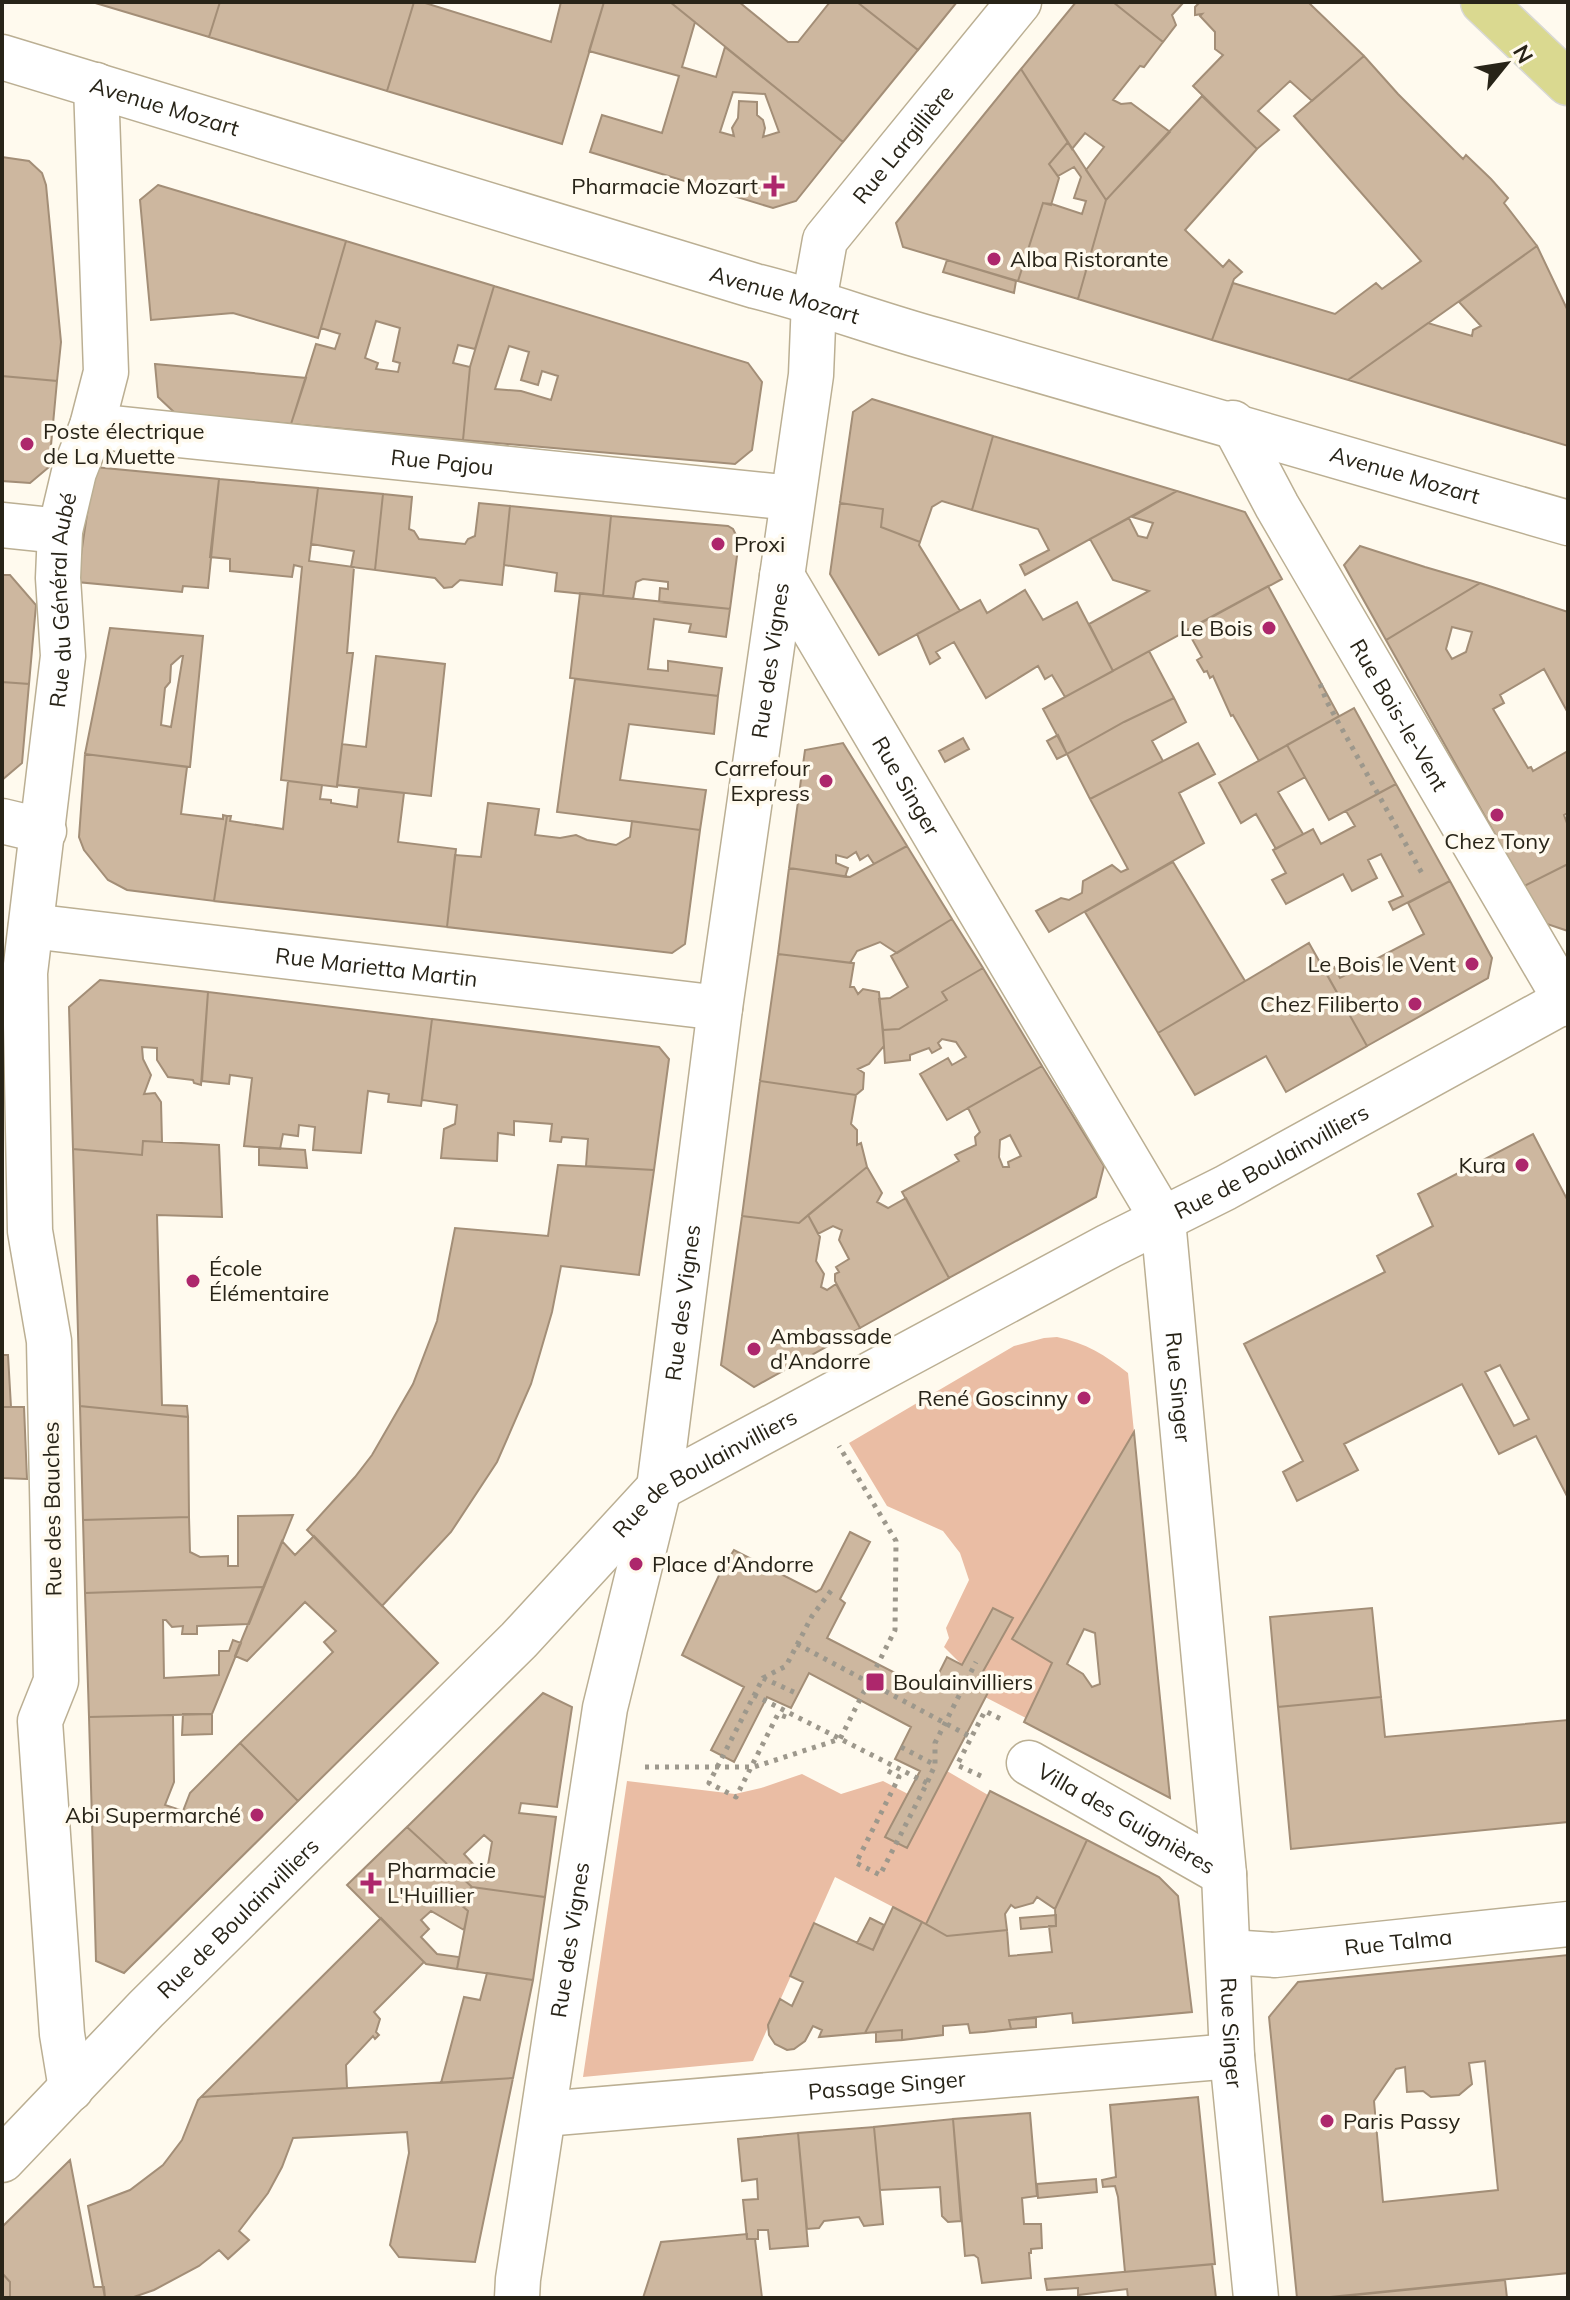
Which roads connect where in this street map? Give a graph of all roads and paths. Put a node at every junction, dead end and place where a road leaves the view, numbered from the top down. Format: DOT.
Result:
graph roads {
  1 [pos="1019,2"];
  2 [pos="1483,2"];
  3 [pos="2,57"];
  4 [pos="1568,83"];
  5 [pos="96,85"];
  6 [pos="814,301"];
  7 [pos="1233,423"];
  8 [pos="92,426"];
  9 [pos="792,498"];
  10 [pos="1568,523"];
  11 [pos="2,525"];
  12 [pos="60,531"];
  13 [pos="782,576"];
  14 [pos="1316,673"];
  15 [pos="2,821"];
  16 [pos="44,831"];
  17 [pos="1424,877"];
  18 [pos="31,926"];
  19 [pos="1567,1001"];
  20 [pos="720,1008"];
  21 [pos="1163,1220"];
  22 [pos="835,1441"];
  23 [pos="659,1488"];
  24 [pos="833,1588"];
  25 [pos="797,1644"];
  26 [pos="976,1662"];
  27 [pos="763,1678"];
  28 [pos="870,1682"];
  29 [pos="798,1694"];
  30 [pos="754,1695"];
  31 [pos="786,1717"];
  32 [pos="945,1723"];
  33 [pos="1011,1724"];
  34 [pos="971,1737"];
  35 [pos="840,1739"];
  36 [pos="901,1747"];
  37 [pos="1029,1763"];
  38 [pos="935,1765"];
  39 [pos="631,1767"];
  40 [pos="888,1771"];
  41 [pos="983,1777"];
  42 [pos="927,1783"];
  43 [pos="1224,1874"];
  44 [pos="1568,1924"];
  45 [pos="1229,1952"];
  46 [pos="1232,2056"];
  47 [pos="71,2089"];
  48 [pos="544,2114"];
  49 [pos="2,2160"];
  50 [pos="517,2298"];
  51 [pos="1256,2298"];
  1 -- 6 [label="street, Rue Largillière"];
  2 -- 4 [label="main road"];
  3 -- 5 [label="street, Avenue Mozart"];
  5 -- 6 [label="street, Avenue Mozart"];
  5 -- 8 [label="street, Rue du Général Aubé"];
  6 -- 7 [label="street, Avenue Mozart"];
  6 -- 9 [label="street, Rue des Vignes"];
  7 -- 10 [label="street, Avenue Mozart"];
  7 -- 19 [label="street, Rue Bois-le-Vent"];
  8 -- 9 [label="street, Rue Pajou"];
  8 -- 12 [label="street, Rue du Général Aubé"];
  9 -- 13 [label="street, Rue des Vignes"];
  11 -- 12 [label="street"];
  12 -- 16 [label="street, Rue du Général Aubé"];
  13 -- 20 [label="street, Rue des Vignes"];
  13 -- 21 [label="street, Rue Singer"];
  14 -- 17 [label="path"];
  15 -- 16 [label="street"];
  16 -- 18 [label="street, Rue du Général Aubé"];
  18 -- 20 [label="street, Rue Marietta Martin"];
  18 -- 47 [label="street, Rue des Bauches"];
  19 -- 21 [label="street, Rue de Boulainvilliers"];
  20 -- 23 [label="street, Rue des Vignes"];
  21 -- 23 [label="street, Rue de Boulainvilliers"];
  21 -- 43 [label="street, Rue Singer"];
  22 -- 28 [label="path"];
  23 -- 47 [label="street, Rue de Boulainvilliers"];
  23 -- 48 [label="street, Rue des Vignes"];
  24 -- 25 [label="path"];
  25 -- 27 [label="path"];
  25 -- 28 [label="path"];
  26 -- 32 [label="path"];
  27 -- 29 [label="path"];
  27 -- 30 [label="path"];
  28 -- 32 [label="path"];
  28 -- 35 [label="path"];
  30 -- 31 [label="path"];
  30 -- 35 [label="path"];
  32 -- 34 [label="path"];
  32 -- 38 [label="path"];
  33 -- 34 [label="path"];
  34 -- 41 [label="path"];
  35 -- 39 [label="path"];
  35 -- 42 [label="path"];
  36 -- 38 [label="path"];
  37 -- 43 [label="street, Villa des Guignières"];
  38 -- 42 [label="path"];
  40 -- 42 [label="path"];
  43 -- 45 [label="street, Rue Singer"];
  44 -- 45 [label="street, Rue Talma"];
  45 -- 46 [label="street, Rue Singer"];
  46 -- 48 [label="street, Passage Singer"];
  46 -- 51 [label="street, Rue Singer"];
  47 -- 49 [label="street, Rue de Boulainvilliers"];
  48 -- 50 [label="street, Rue des Vignes"];
}
